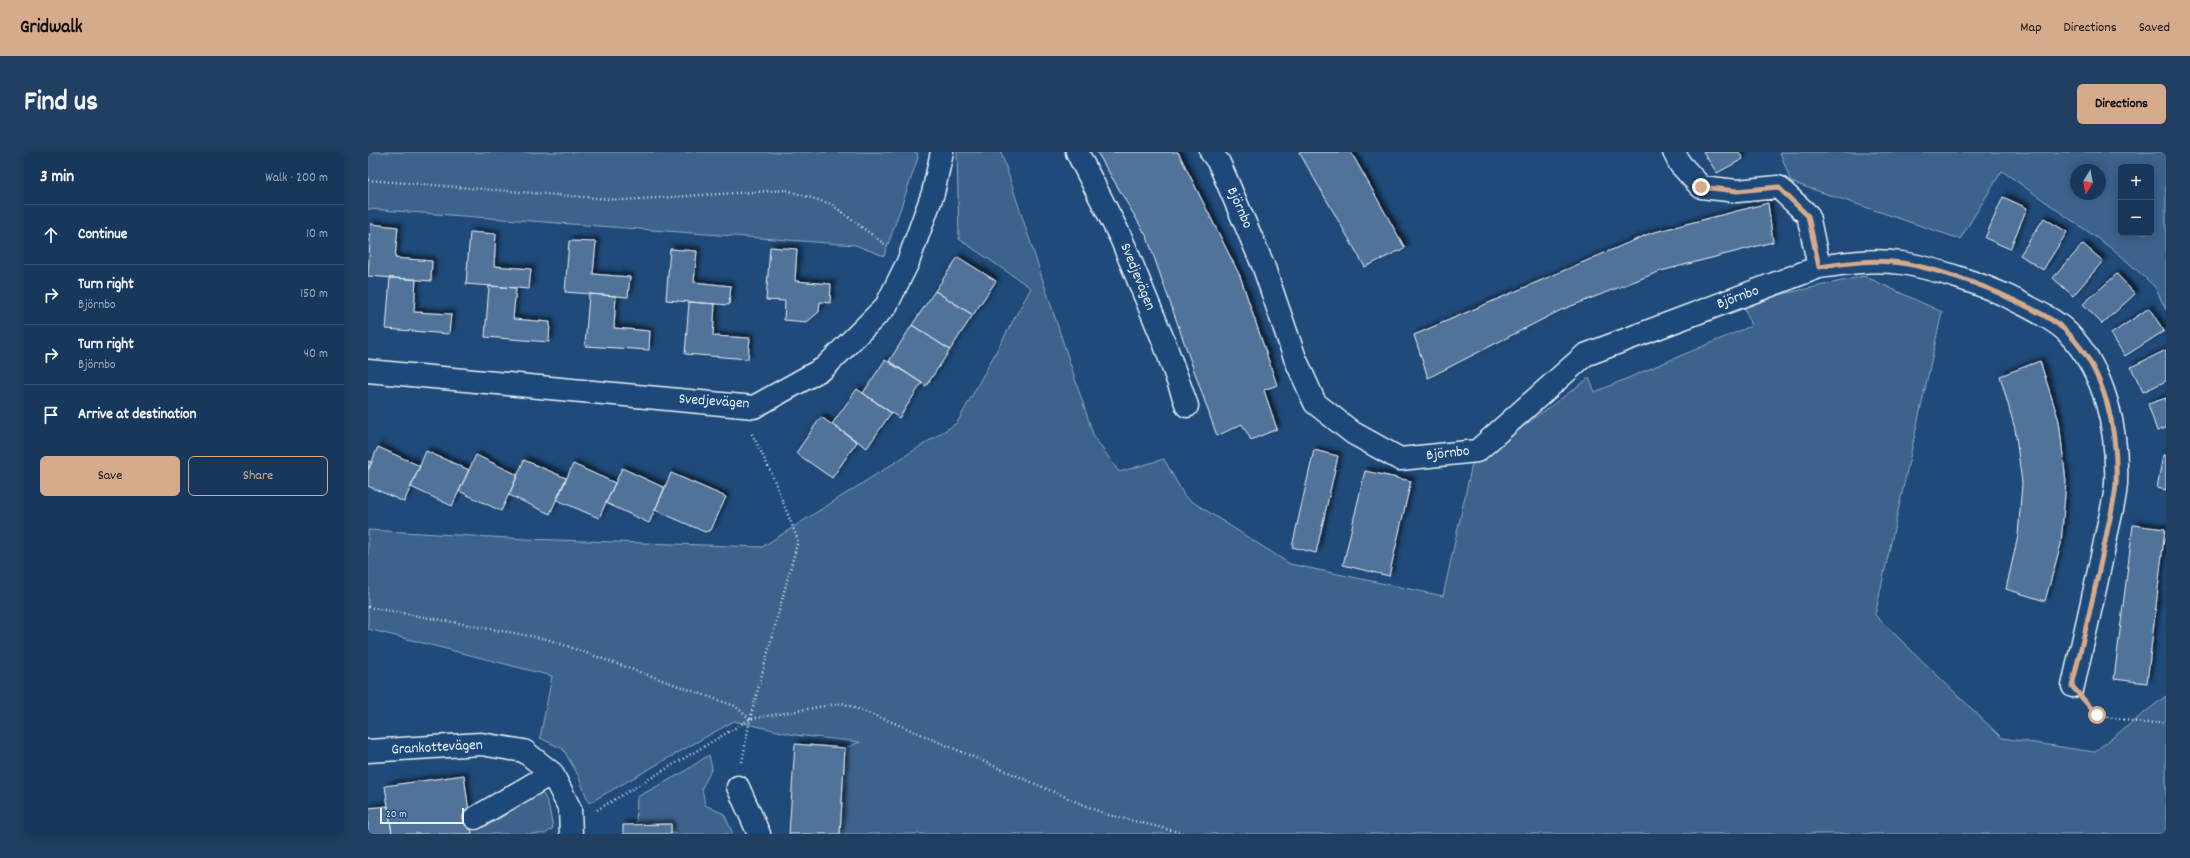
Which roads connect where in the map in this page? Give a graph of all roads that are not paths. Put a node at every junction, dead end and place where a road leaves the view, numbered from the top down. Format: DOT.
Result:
graph roads {
  1 [pos="942,152"];
  2 [pos="1077,152"];
  3 [pos="1211,152"];
  4 [pos="1674,152"];
  5 [pos="1819,267"];
  6 [pos="368,371"];
  7 [pos="1187,406"];
  8 [pos="2072,686"];
  9 [pos="368,751"];
  10 [pos="552,773"];
  11 [pos="738,787"];
  12 [pos="475,818"];
  13 [pos="571,830"];
  14 [pos="759,834"];
  1 -- 6 [label="street, Svedjevägen"];
  2 -- 7 [label="street, Svedjevägen"];
  3 -- 5 [label="street, Björnbo"];
  4 -- 5 [label="street"];
  5 -- 8 [label="street, Björnbo"];
  9 -- 10 [label="street, Grankottevägen"];
  10 -- 12 [label="street"];
  10 -- 13 [label="street, Grankottevägen"];
  11 -- 14 [label="street"];
}
